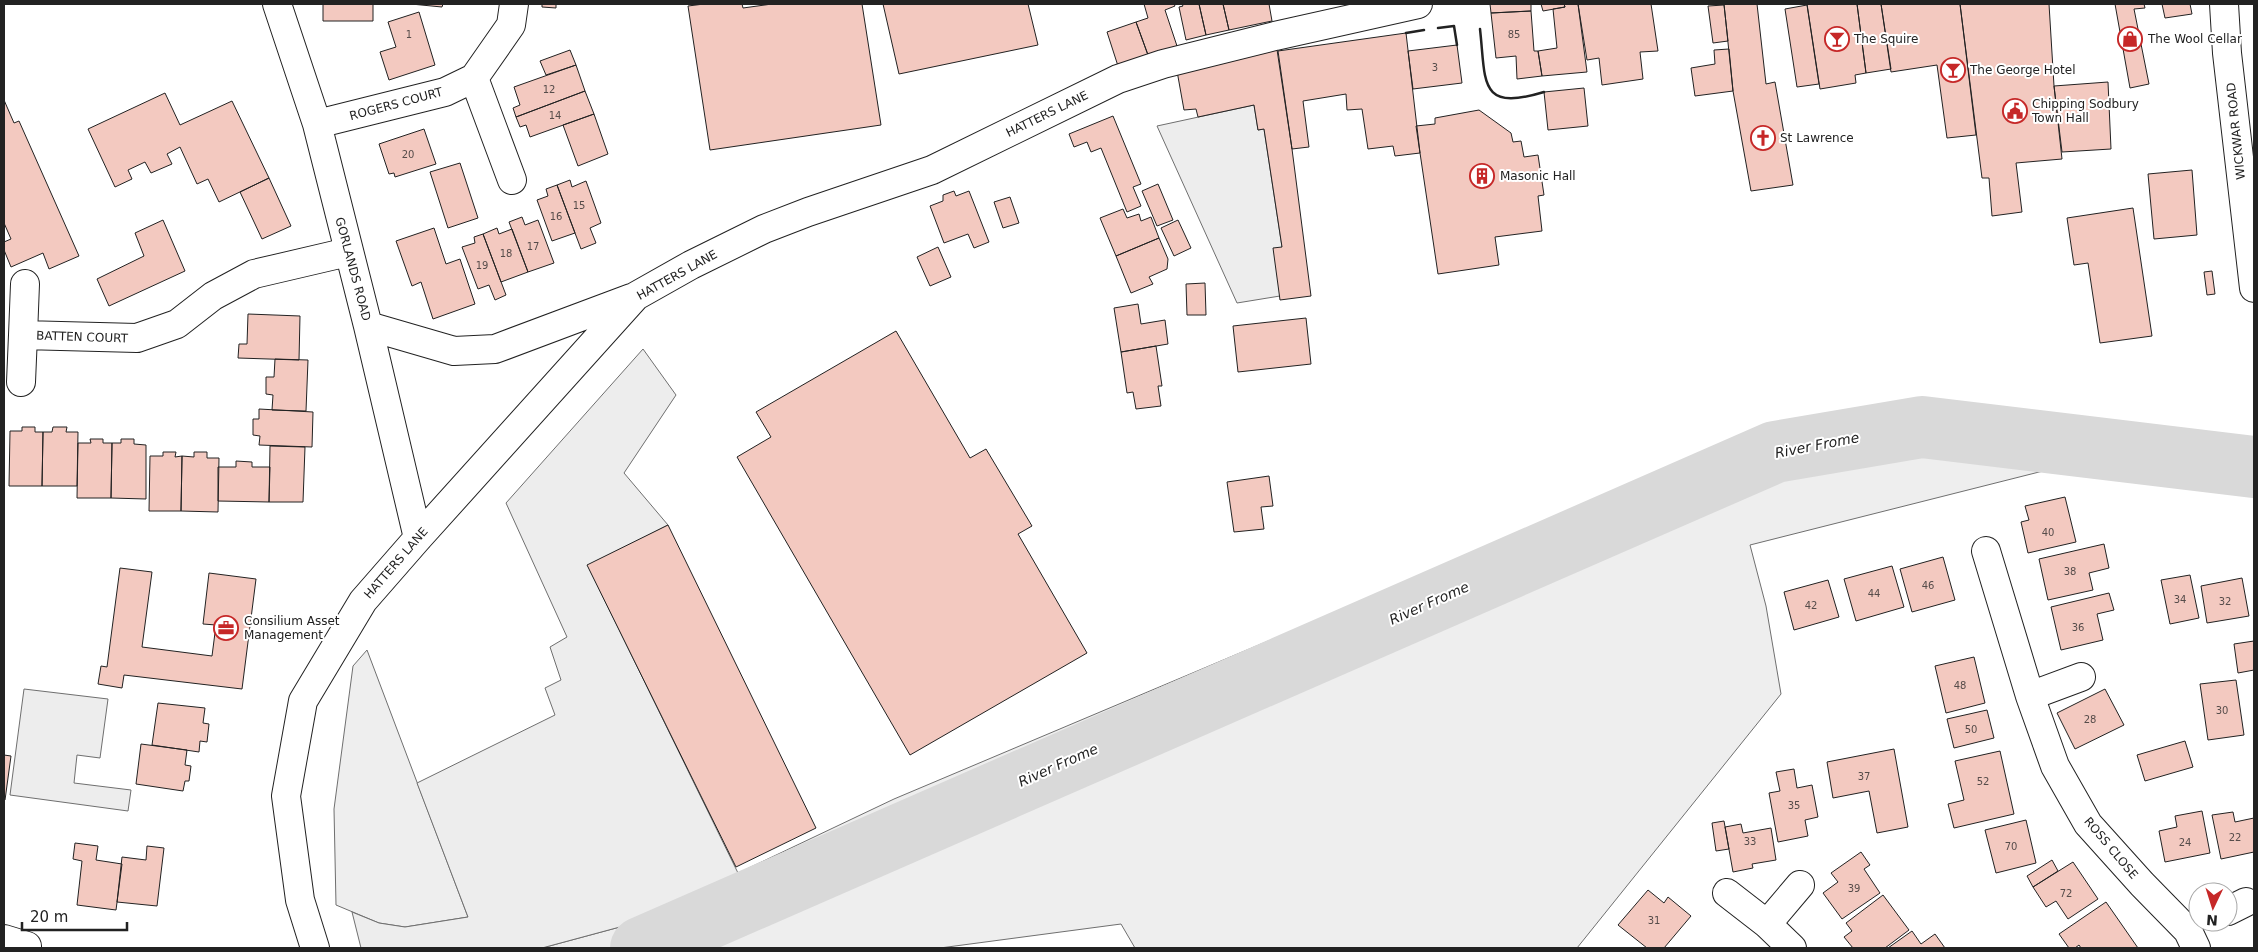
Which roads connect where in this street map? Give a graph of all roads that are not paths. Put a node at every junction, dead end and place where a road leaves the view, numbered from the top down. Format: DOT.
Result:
graph roads {
  1 [pos="277,4"];
  2 [pos="514,4"];
  3 [pos="1418,4"];
  4 [pos="2224,4"];
  5 [pos="474,78"];
  6 [pos="317,124"];
  7 [pos="512,180"];
  8 [pos="348,252"];
  9 [pos="25,284"];
  10 [pos="2254,288"];
  11 [pos="636,296"];
  12 [pos="368,326"];
  13 [pos="23,334"];
  14 [pos="21,382"];
  15 [pos="418,538"];
  16 [pos="1986,550"];
  17 [pos="2081,677"];
  18 [pos="2030,696"];
  19 [pos="1800,884"];
  20 [pos="1727,893"];
  21 [pos="1767,924"];
  22 [pos="2197,934"];
  23 [pos="315,948"];
  24 [pos="1792,948"];
  1 -- 6 [label="street, GORLANDS ROAD"];
  2 -- 5 [label="street"];
  3 -- 11 [label="street, HATTERS LANE"];
  4 -- 10 [label="street, WICKWAR ROAD"];
  5 -- 6 [label="street, ROGERS COURT"];
  5 -- 7 [label="street"];
  6 -- 8 [label="street, GORLANDS ROAD"];
  8 -- 12 [label="street, GORLANDS ROAD"];
  8 -- 13 [label="street, BATTEN COURT"];
  9 -- 13 [label="street"];
  11 -- 12 [label="street"];
  11 -- 15 [label="street, HATTERS LANE"];
  12 -- 15 [label="street, GORLANDS ROAD"];
  13 -- 14 [label="street, BATTEN COURT"];
  15 -- 23 [label="street, HATTERS LANE"];
  16 -- 18 [label="street, ROSS CLOSE"];
  17 -- 18 [label="street"];
  18 -- 22 [label="street, ROSS CLOSE"];
  19 -- 21 [label="street"];
  20 -- 21 [label="street"];
  21 -- 24 [label="street"];
}
